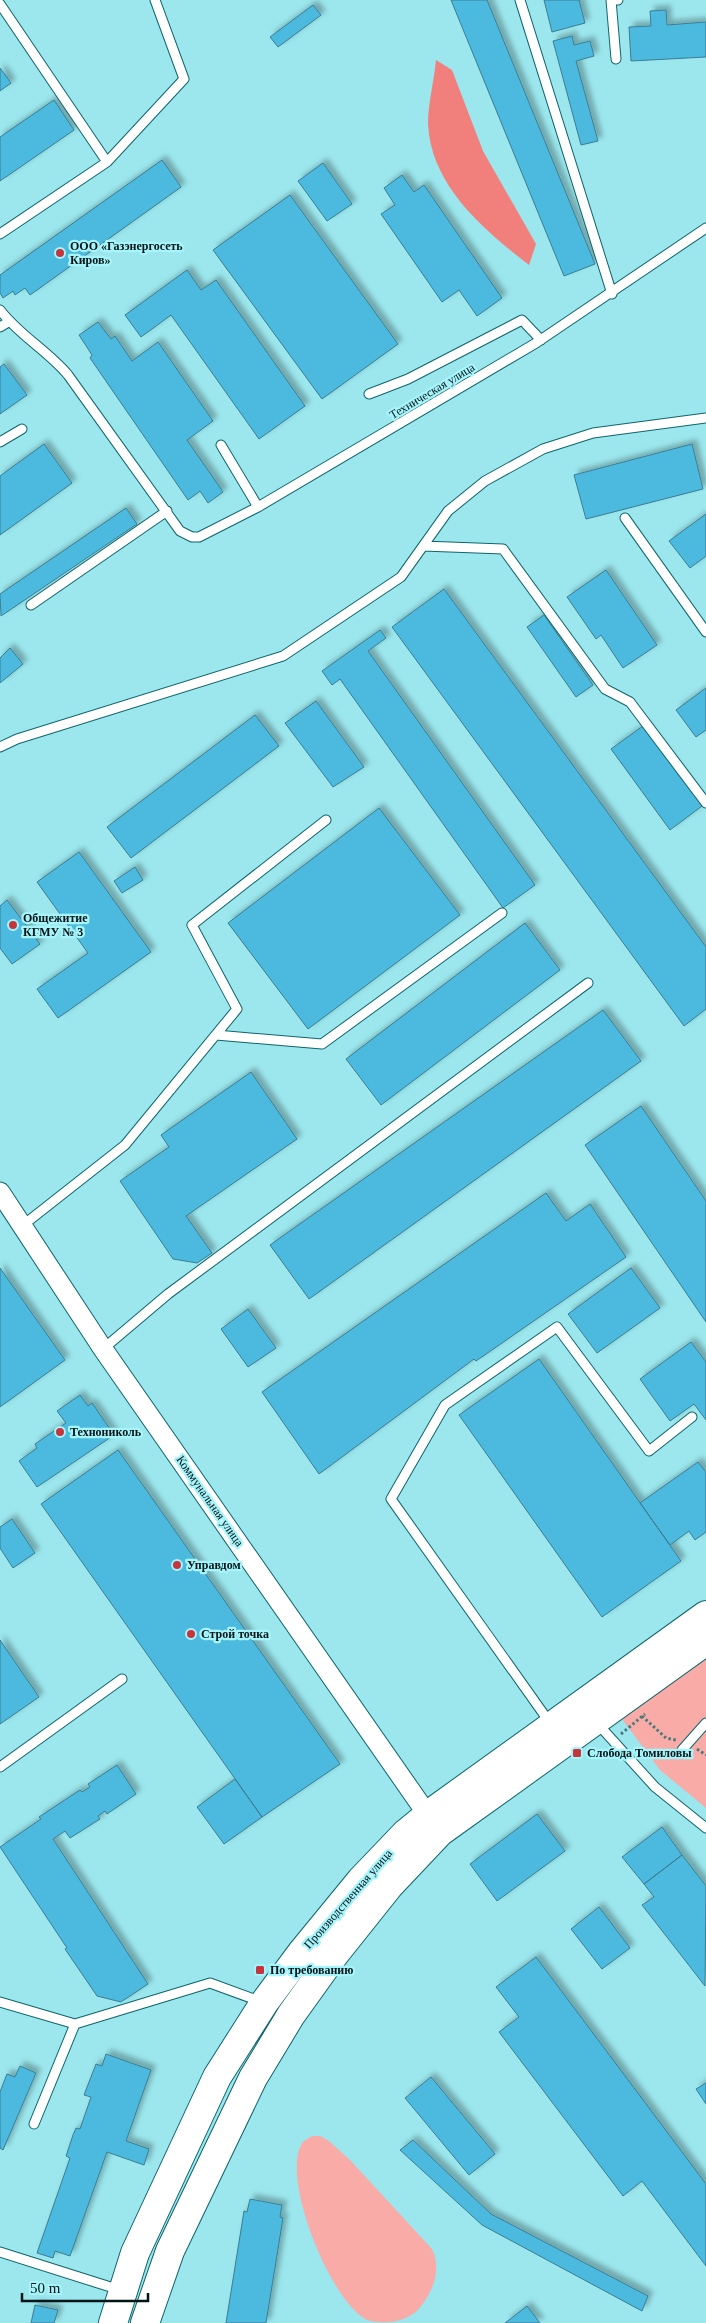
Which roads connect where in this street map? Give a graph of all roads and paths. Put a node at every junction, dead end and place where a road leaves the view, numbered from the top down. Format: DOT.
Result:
graph roads {
  1 [pos="155,0"];
  2 [pos="520,0"];
  3 [pos="618,0"];
  4 [pos="0,4"];
  5 [pos="616,59"];
  6 [pos="107,162"];
  7 [pos="706,228"];
  8 [pos="0,234"];
  9 [pos="612,294"];
  10 [pos="0,310"];
  11 [pos="10,321"];
  12 [pos="0,327"];
  13 [pos="541,340"];
  14 [pos="369,394"];
  15 [pos="706,418"];
  16 [pos="22,429"];
  17 [pos="0,442"];
  18 [pos="221,444"];
  19 [pos="258,507"];
  20 [pos="167,511"];
  21 [pos="625,518"];
  22 [pos="424,546"];
  23 [pos="31,605"];
  24 [pos="706,632"];
  25 [pos="0,747"];
  26 [pos="706,803"];
  27 [pos="326,820"];
  28 [pos="502,913"];
  29 [pos="588,983"];
  30 [pos="216,1035"];
  31 [pos="1,1196"];
  32 [pos="22,1226"];
  33 [pos="103,1349"];
  34 [pos="692,1417"];
  35 [pos="706,1615"];
  36 [pos="706,1641"];
  37 [pos="122,1680"];
  38 [pos="648,1712"];
  39 [pos="642,1716"];
  40 [pos="706,1723"];
  41 [pos="552,1725"];
  42 [pos="604,1731"];
  43 [pos="685,1746"];
  44 [pos="706,1755"];
  45 [pos="0,1767"];
  46 [pos="434,1824"];
  47 [pos="706,1828"];
  48 [pos="0,2002"];
  49 [pos="264,2003"];
  50 [pos="75,2024"];
  51 [pos="34,2124"];
  52 [pos="0,2252"];
  53 [pos="123,2291"];
  54 [pos="112,2323"];
  55 [pos="145,2323"];
  1 -- 6 [label="lane"];
  2 -- 9 [label="lane"];
  3 -- 5 [label="lane"];
  4 -- 6 [label="lane"];
  6 -- 8 [label="lane"];
  7 -- 9 [label="lane, Техническая улица"];
  9 -- 13 [label="lane, Техническая улица"];
  10 -- 11 [label="lane"];
  11 -- 12 [label="lane"];
  11 -- 20 [label="lane"];
  13 -- 14 [label="lane"];
  13 -- 19 [label="lane, Техническая улица"];
  15 -- 22 [label="lane"];
  16 -- 17 [label="lane"];
  18 -- 19 [label="lane"];
  19 -- 20 [label="lane, Техническая улица"];
  20 -- 23 [label="lane"];
  21 -- 24 [label="lane"];
  22 -- 25 [label="lane"];
  22 -- 26 [label="lane"];
  27 -- 30 [label="lane"];
  28 -- 30 [label="lane"];
  29 -- 33 [label="lane"];
  30 -- 32 [label="lane"];
  31 -- 32 [label="street, Коммунальная улица"];
  32 -- 33 [label="street, Коммунальная улица"];
  33 -- 46 [label="street, Коммунальная улица"];
  34 -- 41 [label="lane"];
  35 -- 41 [label="highway, Производственная улица"];
  36 -- 42 [label="highway, Производственная улица"];
  37 -- 45 [label="lane"];
  38 -- 39 [label="path"];
  39 -- 42 [label="path"];
  39 -- 43 [label="path"];
  40 -- 43 [label="lane"];
  41 -- 46 [label="highway, Производственная улица"];
  42 -- 46 [label="highway, Производственная улица"];
  42 -- 47 [label="lane"];
  43 -- 44 [label="path"];
  46 -- 49 [label="highway, Производственная улица"];
  46 -- 55 [label="highway, Производственная улица"];
  48 -- 50 [label="lane"];
  49 -- 50 [label="lane"];
  49 -- 53 [label="highway, Производственная улица"];
  50 -- 51 [label="lane"];
  52 -- 53 [label="lane"];
  53 -- 54 [label="highway, Производственная улица"];
}
